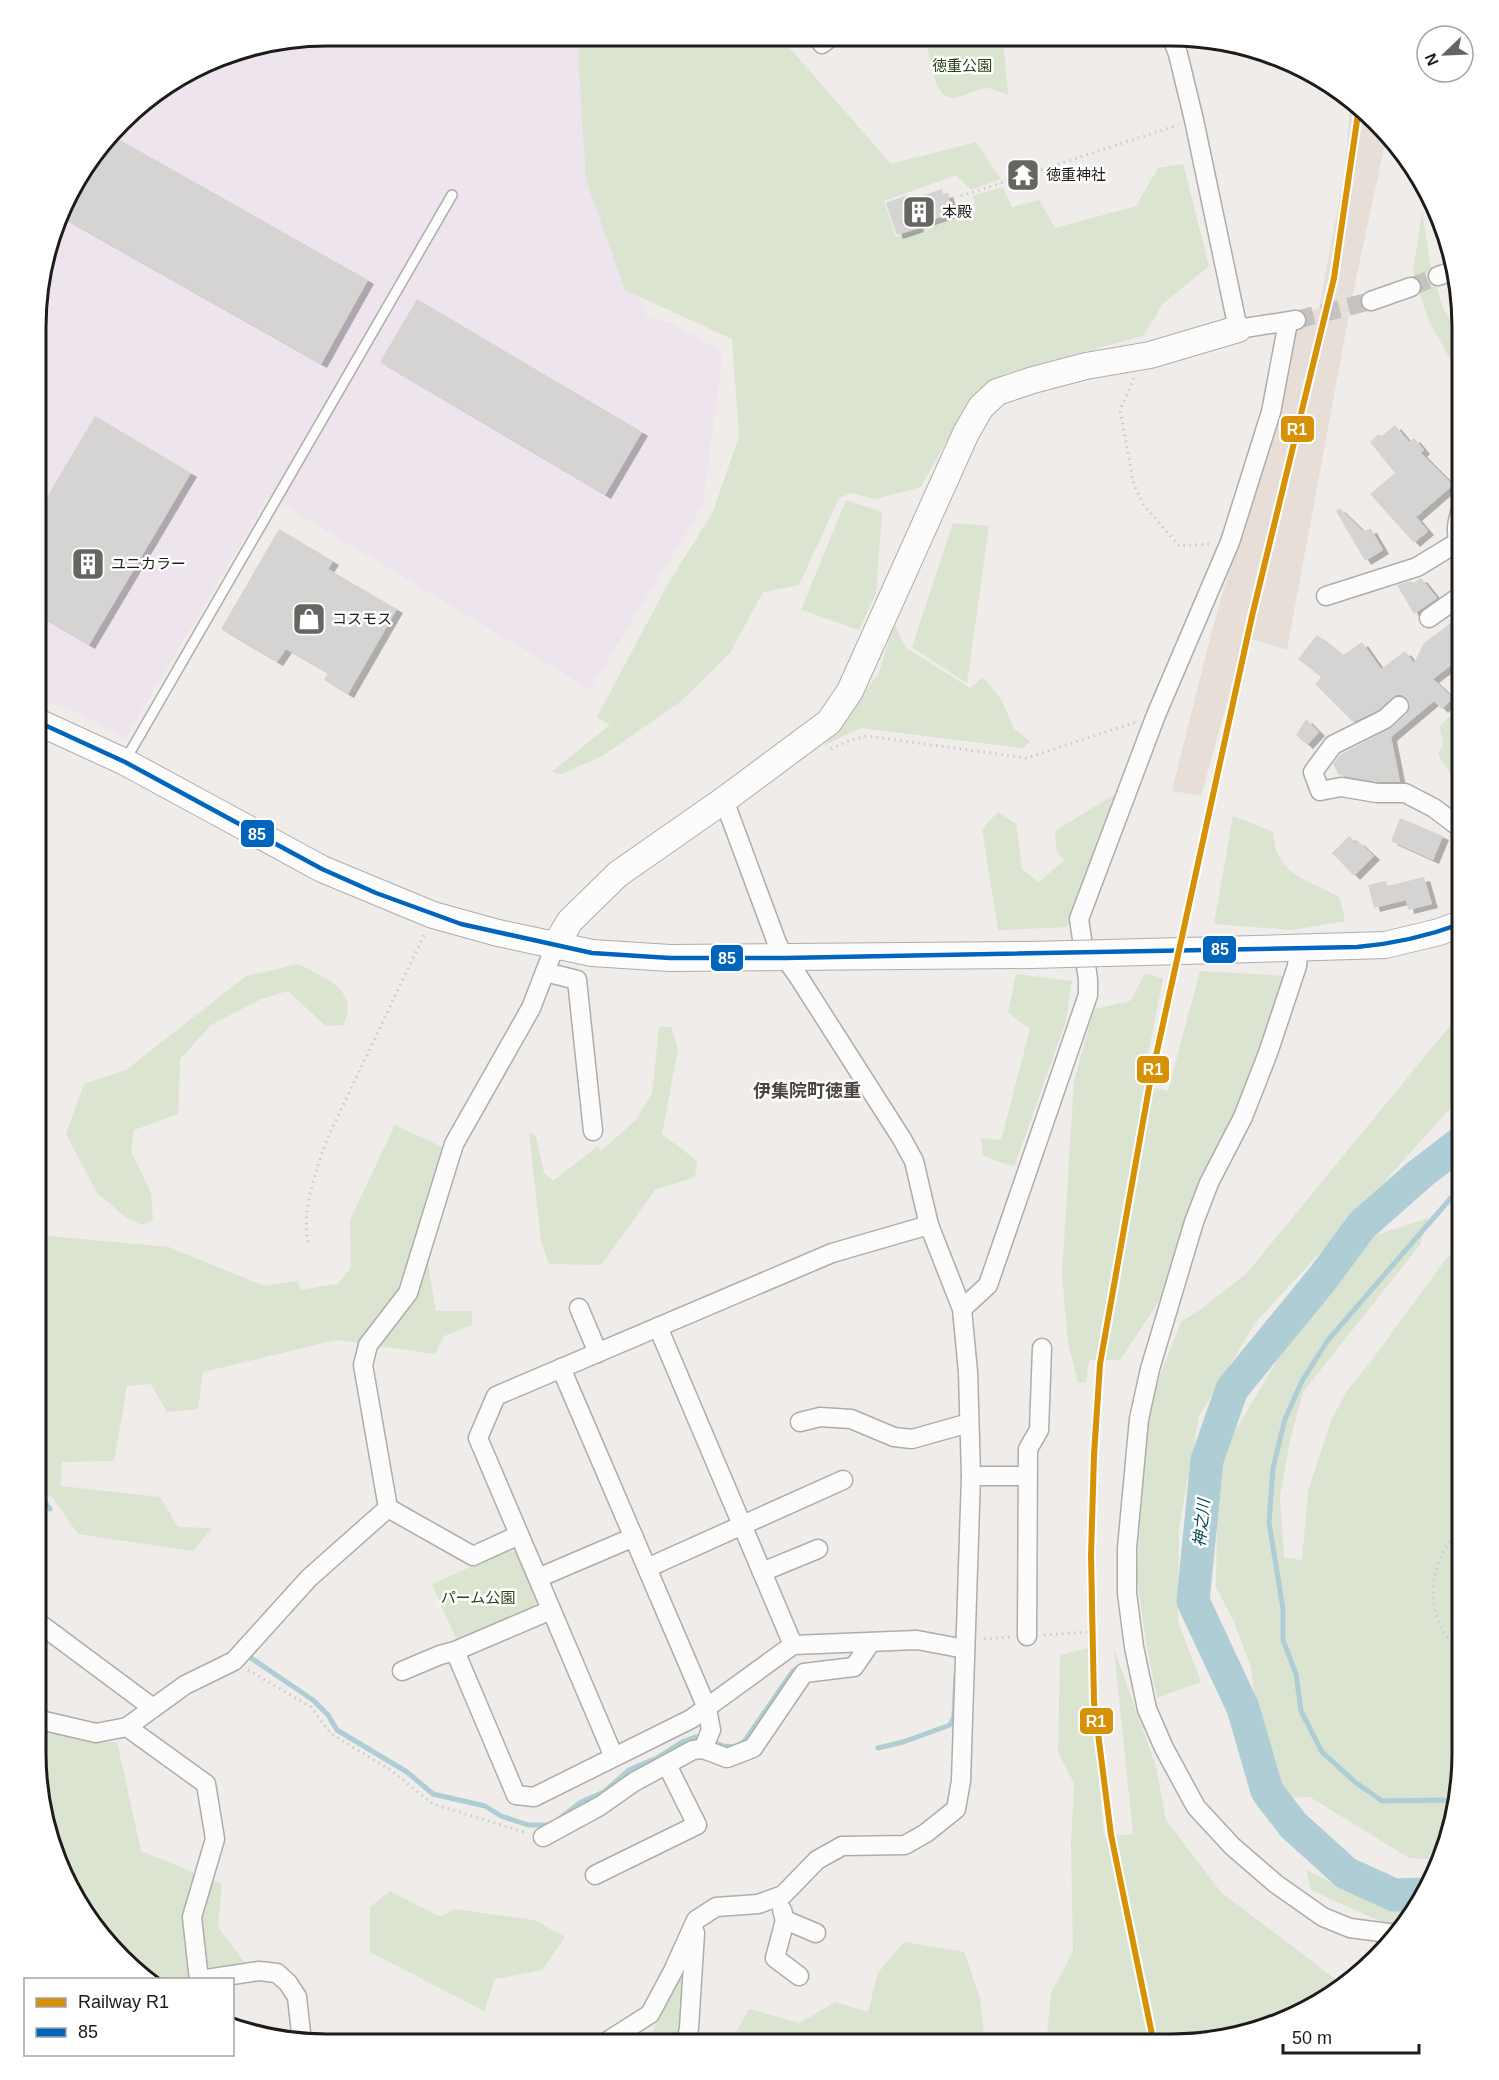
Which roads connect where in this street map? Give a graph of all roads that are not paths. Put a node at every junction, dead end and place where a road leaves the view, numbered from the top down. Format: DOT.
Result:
graph roads {
  1 [pos="1175,46"];
  2 [pos="452,195"];
  3 [pos="1411,287"];
  4 [pos="1371,301"];
  5 [pos="1238,329"];
  6 [pos="1452,550"];
  7 [pos="1326,596"];
  8 [pos="1452,602"];
  9 [pos="1429,618"];
  10 [pos="1399,706"];
  11 [pos="46,726"];
  12 [pos="125,762"];
  13 [pos="724,800"];
  14 [pos="1452,822"];
  15 [pos="1452,927"];
  16 [pos="555,946"];
  17 [pos="1299,948"];
  18 [pos="785,958"];
  19 [pos="545,972"];
  20 [pos="593,1131"];
  21 [pos="929,1225"];
  22 [pos="579,1308"];
  23 [pos="962,1309"];
  24 [pos="658,1327"];
  25 [pos="1042,1348"];
  26 [pos="598,1353"];
  27 [pos="561,1368"];
  28 [pos="800,1422"];
  29 [pos="969,1423"];
  30 [pos="970,1476"];
  31 [pos="1027,1476"];
  32 [pos="843,1480"];
  33 [pos="388,1508"];
  34 [pos="742,1525"];
  35 [pos="519,1534"];
  36 [pos="634,1537"];
  37 [pos="818,1549"];
  38 [pos="647,1568"];
  39 [pos="762,1572"];
  40 [pos="537,1578"];
  41 [pos="551,1610"];
  42 [pos="46,1628"];
  43 [pos="1027,1636"];
  44 [pos="871,1642"];
  45 [pos="793,1645"];
  46 [pos="964,1649"];
  47 [pos="455,1651"];
  48 [pos="402,1671"];
  49 [pos="153,1708"];
  50 [pos="707,1708"];
  51 [pos="46,1721"];
  52 [pos="127,1727"];
  53 [pos="708,1740"];
  54 [pos="614,1757"];
  55 [pos="667,1765"];
  56 [pos="543,1836"];
  57 [pos="595,1875"];
  58 [pos="778,1897"];
  59 [pos="696,1920"];
  60 [pos="785,1920"];
  61 [pos="816,1933"];
  62 [pos="1387,1933"];
  63 [pos="799,1976"];
  64 [pos="199,1978"];
  65 [pos="212,1978"];
  66 [pos="301,2032"];
  67 [pos="619,2034"];
  68 [pos="687,2034"];
  1 -- 5 [label="street"];
  2 -- 12 [label="lane"];
  3 -- 4 [label="street"];
  5 -- 13 [label="street"];
  5 -- 23 [label="street"];
  6 -- 7 [label="street"];
  8 -- 9 [label="street"];
  10 -- 14 [label="street"];
  11 -- 12 [label="street"];
  12 -- 16 [label="street"];
  13 -- 16 [label="street"];
  13 -- 18 [label="street"];
  15 -- 17 [label="street"];
  16 -- 18 [label="street"];
  16 -- 19 [label="street"];
  17 -- 18 [label="street, bridge"];
  17 -- 62 [label="street"];
  18 -- 21 [label="street"];
  19 -- 20 [label="street"];
  19 -- 33 [label="street"];
  21 -- 23 [label="street"];
  21 -- 24 [label="street"];
  22 -- 26 [label="street"];
  23 -- 29 [label="street"];
  24 -- 26 [label="street"];
  24 -- 34 [label="street"];
  25 -- 31 [label="street"];
  26 -- 27 [label="street"];
  27 -- 35 [label="street"];
  27 -- 36 [label="street"];
  28 -- 29 [label="street"];
  29 -- 30 [label="street"];
  30 -- 31 [label="street"];
  30 -- 46 [label="street"];
  31 -- 43 [label="street"];
  32 -- 34 [label="street"];
  33 -- 35 [label="street"];
  33 -- 49 [label="street"];
  34 -- 38 [label="street"];
  34 -- 39 [label="street"];
  35 -- 40 [label="street"];
  36 -- 38 [label="street"];
  36 -- 40 [label="street"];
  37 -- 39 [label="street"];
  38 -- 50 [label="street"];
  39 -- 45 [label="street"];
  40 -- 41 [label="street"];
  41 -- 47 [label="street"];
  41 -- 54 [label="street"];
  42 -- 49 [label="street"];
  44 -- 45 [label="street"];
  44 -- 46 [label="street"];
  44 -- 53 [label="street"];
  45 -- 50 [label="street"];
  46 -- 58 [label="street"];
  47 -- 48 [label="street"];
  47 -- 54 [label="street"];
  49 -- 52 [label="street"];
  50 -- 53 [label="street"];
  50 -- 54 [label="street"];
  51 -- 52 [label="street"];
  52 -- 64 [label="street"];
  53 -- 55 [label="street"];
  55 -- 56 [label="street"];
  55 -- 57 [label="street"];
  58 -- 59 [label="street"];
  58 -- 60 [label="street"];
  59 -- 67 [label="street"];
  59 -- 68 [label="street"];
  60 -- 61 [label="street"];
  60 -- 63 [label="street"];
  65 -- 66 [label="street"];
}
